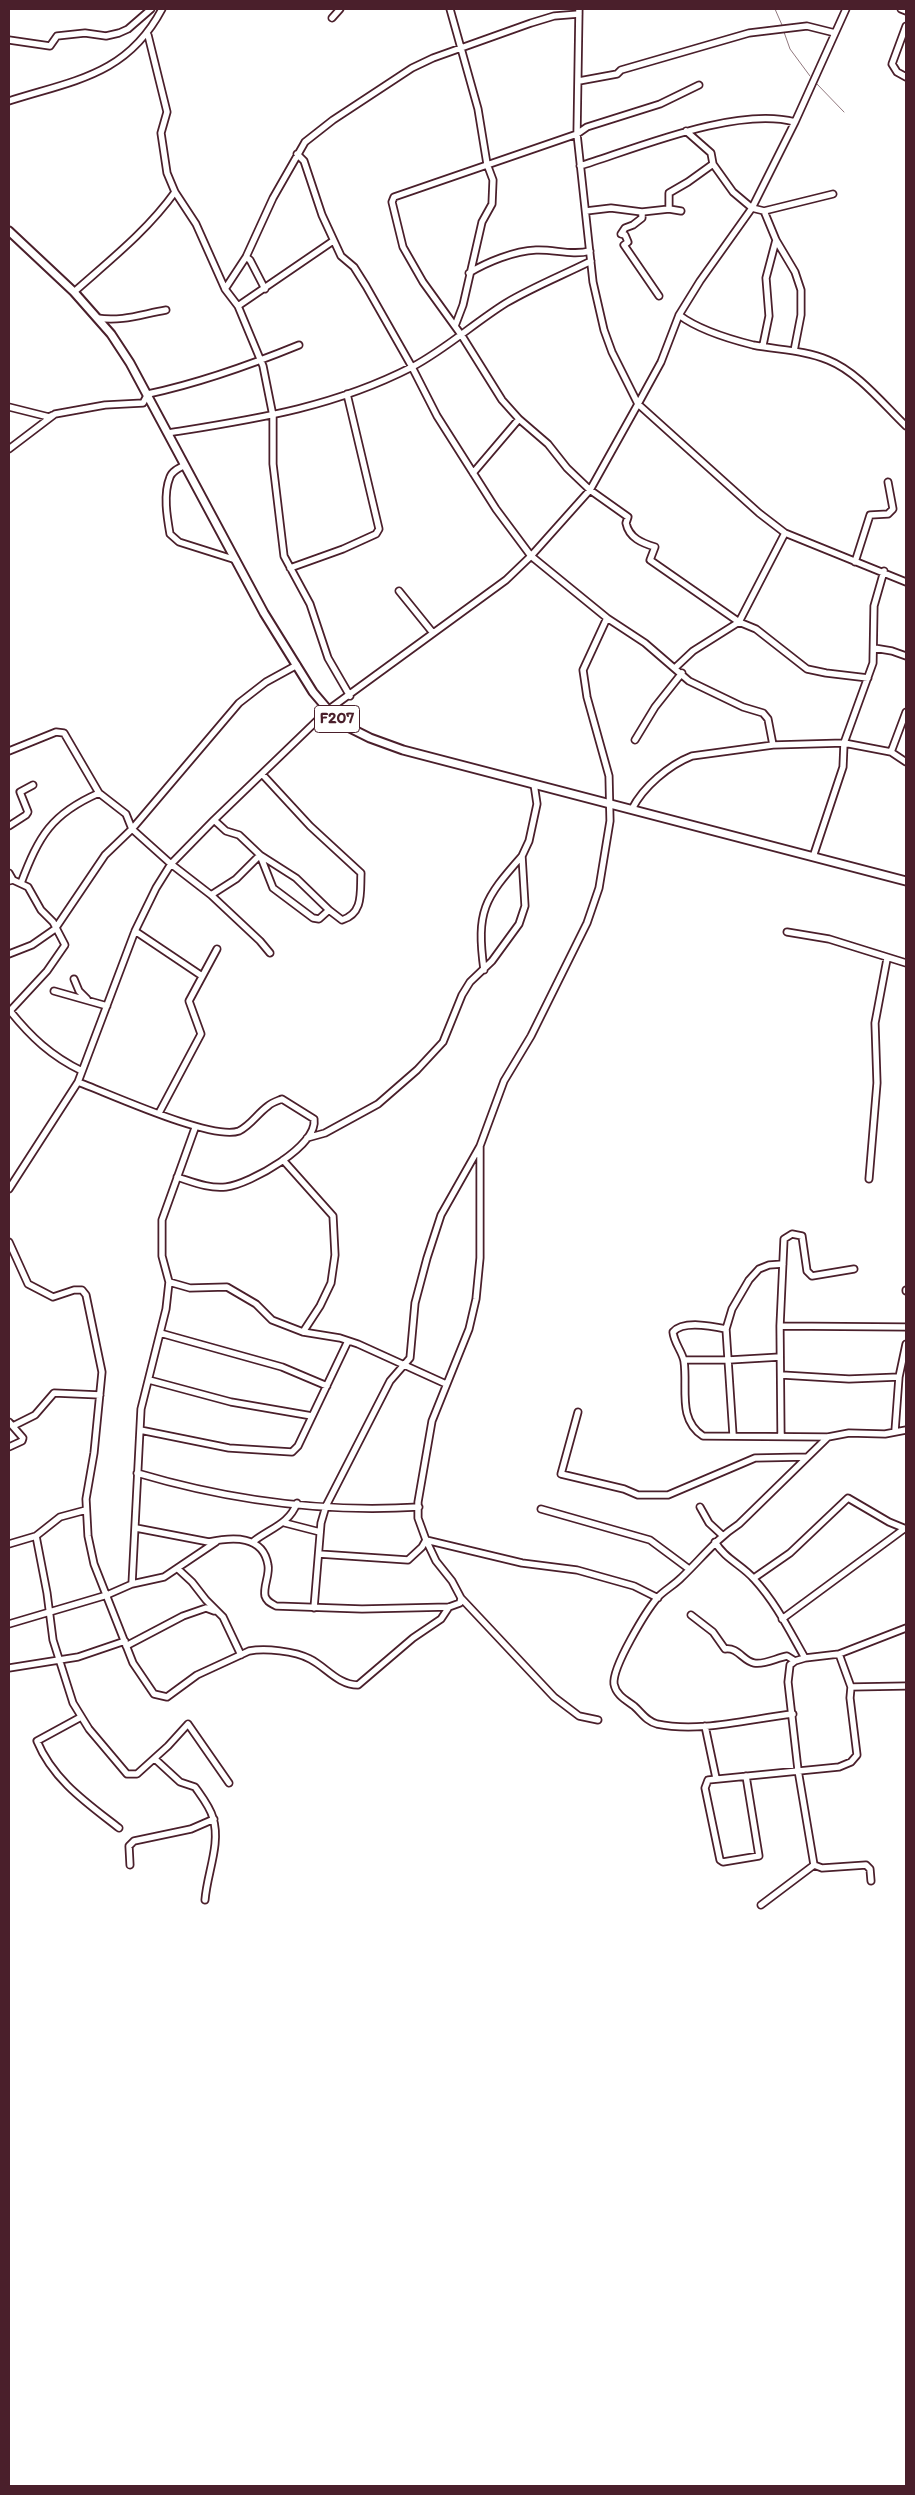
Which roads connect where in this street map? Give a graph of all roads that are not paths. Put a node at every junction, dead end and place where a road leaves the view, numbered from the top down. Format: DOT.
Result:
graph roads {
  1 [pos="151,9"];
  2 [pos="162,9"];
  3 [pos="340,9"];
  4 [pos="450,9"];
  5 [pos="846,9"];
  6 [pos="901,9"];
  7 [pos="579,11"];
  8 [pos="906,11"];
  9 [pos="332,18"];
  10 [pos="906,26"];
  11 [pos="835,33"];
  12 [pos="148,35"];
  13 [pos="9,40"];
  14 [pos="461,50"];
  15 [pos="906,77"];
  16 [pos="579,81"];
  17 [pos="700,86"];
  18 [pos="9,101"];
  19 [pos="795,122"];
  20 [pos="686,131"];
  21 [pos="577,134"];
  22 [pos="297,154"];
  23 [pos="487,164"];
  24 [pos="713,164"];
  25 [pos="580,166"];
  26 [pos="175,192"];
  27 [pos="833,194"];
  28 [pos="752,208"];
  29 [pos="669,209"];
  30 [pos="586,211"];
  31 [pos="681,211"];
  32 [pos="642,212"];
  33 [pos="764,212"];
  34 [pos="9,231"];
  35 [pos="776,240"];
  36 [pos="333,241"];
  37 [pos="590,251"];
  38 [pos="246,257"];
  39 [pos="591,261"];
  40 [pos="469,273"];
  41 [pos="225,289"];
  42 [pos="265,289"];
  43 [pos="74,292"];
  44 [pos="659,296"];
  45 [pos="238,306"];
  46 [pos="166,310"];
  47 [pos="679,315"];
  48 [pos="97,318"];
  49 [pos="455,326"];
  50 [pos="462,336"];
  51 [pos="299,345"];
  52 [pos="763,346"];
  53 [pos="794,351"];
  54 [pos="261,361"];
  55 [pos="412,367"];
  56 [pos="148,394"];
  57 [pos="347,394"];
  58 [pos="638,404"];
  59 [pos="9,407"];
  60 [pos="34,412"];
  61 [pos="55,414"];
  62 [pos="274,416"];
  63 [pos="519,419"];
  64 [pos="40,426"];
  65 [pos="906,426"];
  66 [pos="168,433"];
  67 [pos="9,449"];
  68 [pos="185,465"];
  69 [pos="473,473"];
  70 [pos="888,482"];
  71 [pos="590,490"];
  72 [pos="785,533"];
  73 [pos="532,556"];
  74 [pos="236,560"];
  75 [pos="855,562"];
  76 [pos="290,568"];
  77 [pos="884,571"];
  78 [pos="906,582"];
  79 [pos="399,591"];
  80 [pos="607,618"];
  81 [pos="739,622"];
  82 [pos="433,633"];
  83 [pos="874,648"];
  84 [pos="906,656"];
  85 [pos="297,665"];
  86 [pos="676,667"];
  87 [pos="682,674"];
  88 [pos="868,678"];
  89 [pos="350,696"];
  90 [pos="328,710"];
  91 [pos="906,712"];
  92 [pos="635,740"];
  93 [pos="844,743"];
  94 [pos="773,744"];
  95 [pos="9,752"];
  96 [pos="890,752"];
  97 [pos="906,762"];
  98 [pos="262,774"];
  99 [pos="534,784"];
  100 [pos="33,785"];
  101 [pos="99,792"];
  102 [pos="608,802"];
  103 [pos="632,808"];
  104 [pos="214,820"];
  105 [pos="9,826"];
  106 [pos="132,829"];
  107 [pos="260,856"];
  108 [pos="522,856"];
  109 [pos="813,857"];
  110 [pos="171,864"];
  111 [pos="9,873"];
  112 [pos="11,880"];
  113 [pos="906,881"];
  114 [pos="21,883"];
  115 [pos="211,895"];
  116 [pos="329,910"];
  117 [pos="55,929"];
  118 [pos="135,931"];
  119 [pos="787,932"];
  120 [pos="217,949"];
  121 [pos="270,953"];
  122 [pos="9,954"];
  123 [pos="887,958"];
  124 [pos="906,963"];
  125 [pos="484,970"];
  126 [pos="202,976"];
  127 [pos="74,979"];
  128 [pos="54,991"];
  129 [pos="88,1000"];
  130 [pos="107,1006"];
  131 [pos="9,1012"];
  132 [pos="82,1071"];
  133 [pos="78,1082"];
  134 [pos="159,1113"];
  135 [pos="195,1128"];
  136 [pos="307,1138"];
  137 [pos="480,1146"];
  138 [pos="283,1160"];
  139 [pos="177,1177"];
  140 [pos="869,1179"];
  141 [pos="12,1180"];
  142 [pos="9,1189"];
  143 [pos="9,1242"];
  144 [pos="783,1264"];
  145 [pos="854,1269"];
  146 [pos="169,1282"];
  147 [pos="780,1326"];
  148 [pos="906,1327"];
  149 [pos="726,1329"];
  150 [pos="303,1332"];
  151 [pos="160,1333"];
  152 [pos="348,1340"];
  153 [pos="906,1344"];
  154 [pos="780,1357"];
  155 [pos="684,1360"];
  156 [pos="729,1360"];
  157 [pos="403,1365"];
  158 [pos="782,1375"];
  159 [pos="899,1377"];
  160 [pos="149,1380"];
  161 [pos="446,1384"];
  162 [pos="327,1386"];
  163 [pos="100,1395"];
  164 [pos="578,1412"];
  165 [pos="312,1416"];
  166 [pos="11,1424"];
  167 [pos="140,1430"];
  168 [pos="906,1430"];
  169 [pos="895,1431"];
  170 [pos="733,1435"];
  171 [pos="781,1436"];
  172 [pos="828,1437"];
  173 [pos="9,1447"];
  174 [pos="807,1457"];
  175 [pos="137,1473"];
  176 [pos="297,1503"];
  177 [pos="326,1506"];
  178 [pos="419,1507"];
  179 [pos="700,1507"];
  180 [pos="540,1509"];
  181 [pos="86,1510"];
  182 [pos="285,1523"];
  183 [pos="136,1528"];
  184 [pos="905,1529"];
  185 [pos="320,1532"];
  186 [pos="722,1535"];
  187 [pos="36,1536"];
  188 [pos="220,1540"];
  189 [pos="426,1540"];
  190 [pos="254,1541"];
  191 [pos="715,1542"];
  192 [pos="9,1544"];
  193 [pos="319,1554"];
  194 [pos="178,1569"];
  195 [pos="689,1569"];
  196 [pos="754,1578"];
  197 [pos="132,1584"];
  198 [pos="107,1596"];
  199 [pos="460,1598"];
  200 [pos="658,1598"];
  201 [pos="450,1607"];
  202 [pos="314,1608"];
  203 [pos="50,1613"];
  204 [pos="218,1613"];
  205 [pos="691,1615"];
  206 [pos="782,1619"];
  207 [pos="9,1624"];
  208 [pos="906,1628"];
  209 [pos="125,1644"];
  210 [pos="839,1654"];
  211 [pos="241,1655"];
  212 [pos="805,1658"];
  213 [pos="58,1659"];
  214 [pos="794,1661"];
  215 [pos="9,1668"];
  216 [pos="906,1686"];
  217 [pos="850,1687"];
  218 [pos="793,1714"];
  219 [pos="82,1717"];
  220 [pos="598,1720"];
  221 [pos="705,1726"];
  222 [pos="155,1759"];
  223 [pos="798,1770"];
  224 [pos="746,1776"];
  225 [pos="716,1778"];
  226 [pos="229,1784"];
  227 [pos="214,1819"];
  228 [pos="120,1828"];
  229 [pos="130,1865"];
  230 [pos="814,1865"];
  231 [pos="871,1881"];
  232 [pos="205,1900"];
  233 [pos="761,1906"];
  1 -- 13 [label="street"];
  2 -- 12 [label="street"];
  3 -- 9 [label="street"];
  4 -- 14 [label="street"];
  5 -- 11 [label="street"];
  6 -- 8 [label="street"];
  7 -- 14 [label="street"];
  7 -- 16 [label="street"];
  10 -- 15 [label="street"];
  11 -- 16 [label="street"];
  11 -- 19 [label="street"];
  12 -- 18 [label="street"];
  12 -- 26 [label="street"];
  14 -- 22 [label="street"];
  14 -- 23 [label="street"];
  16 -- 21 [label="street"];
  17 -- 21 [label="street"];
  19 -- 20 [label="street"];
  19 -- 28 [label="street"];
  20 -- 24 [label="street"];
  20 -- 25 [label="street"];
  21 -- 23 [label="street"];
  21 -- 25 [label="street"];
  22 -- 36 [label="street"];
  22 -- 38 [label="street"];
  23 -- 40 [label="street"];
  23 -- 49 [label="street"];
  24 -- 28 [label="street"];
  24 -- 29 [label="street"];
  25 -- 30 [label="street"];
  26 -- 41 [label="street"];
  26 -- 43 [label="street"];
  27 -- 33 [label="street"];
  28 -- 33 [label="street"];
  28 -- 47 [label="street"];
  29 -- 31 [label="street"];
  29 -- 32 [label="street"];
  30 -- 32 [label="street"];
  30 -- 37 [label="street"];
  32 -- 44 [label="street"];
  33 -- 35 [label="street"];
  34 -- 43 [label="main road, F207"];
  35 -- 52 [label="street"];
  35 -- 53 [label="street"];
  36 -- 42 [label="street"];
  36 -- 55 [label="street"];
  37 -- 39 [label="street"];
  37 -- 40 [label="street"];
  38 -- 41 [label="street"];
  38 -- 42 [label="street"];
  39 -- 50 [label="street"];
  39 -- 58 [label="street"];
  40 -- 49 [label="street"];
  41 -- 45 [label="street"];
  42 -- 45 [label="street"];
  43 -- 48 [label="main road, F207"];
  45 -- 54 [label="street"];
  46 -- 48 [label="street"];
  47 -- 52 [label="street"];
  47 -- 58 [label="street"];
  48 -- 56 [label="main road, F207"];
  49 -- 50 [label="street"];
  50 -- 55 [label="street"];
  50 -- 63 [label="street"];
  51 -- 54 [label="street"];
  52 -- 53 [label="street"];
  53 -- 65 [label="street"];
  54 -- 56 [label="street"];
  54 -- 62 [label="street"];
  55 -- 57 [label="street"];
  55 -- 69 [label="street"];
  56 -- 61 [label="street"];
  56 -- 66 [label="main road, F207"];
  57 -- 62 [label="street"];
  57 -- 76 [label="street"];
  58 -- 71 [label="street"];
  58 -- 72 [label="street"];
  59 -- 60 [label="street"];
  60 -- 61 [label="street"];
  60 -- 64 [label="street"];
  61 -- 64 [label="street"];
  62 -- 66 [label="street"];
  62 -- 76 [label="street"];
  63 -- 69 [label="street"];
  63 -- 71 [label="street"];
  64 -- 67 [label="street"];
  66 -- 68 [label="main road, F207"];
  68 -- 74 [label="main road, F207"];
  68 -- 74 [label="street"];
  69 -- 73 [label="street"];
  70 -- 75 [label="street"];
  71 -- 73 [label="street"];
  71 -- 81 [label="street"];
  72 -- 75 [label="street"];
  72 -- 81 [label="street"];
  73 -- 80 [label="street"];
  73 -- 82 [label="street"];
  74 -- 85 [label="main road, F207"];
  75 -- 77 [label="street"];
  76 -- 89 [label="street"];
  77 -- 78 [label="street"];
  77 -- 83 [label="street"];
  79 -- 82 [label="street"];
  80 -- 86 [label="street"];
  80 -- 102 [label="street"];
  81 -- 86 [label="street"];
  81 -- 88 [label="street"];
  82 -- 89 [label="street"];
  83 -- 84 [label="street"];
  83 -- 88 [label="street"];
  85 -- 90 [label="main road, F207"];
  85 -- 106 [label="street"];
  86 -- 87 [label="street"];
  87 -- 92 [label="street"];
  87 -- 94 [label="street"];
  88 -- 93 [label="street"];
  89 -- 90 [label="street"];
  90 -- 98 [label="street"];
  90 -- 99 [label="main road, F207"];
  91 -- 96 [label="street"];
  93 -- 94 [label="street"];
  93 -- 96 [label="street"];
  93 -- 109 [label="street"];
  94 -- 103 [label="street"];
  95 -- 101 [label="street"];
  96 -- 97 [label="street"];
  98 -- 104 [label="street"];
  98 -- 116 [label="street"];
  99 -- 102 [label="main road, F207"];
  99 -- 108 [label="street"];
  100 -- 105 [label="street"];
  101 -- 106 [label="street"];
  101 -- 114 [label="street"];
  102 -- 103 [label="main road, F207"];
  102 -- 137 [label="street"];
  103 -- 109 [label="main road, F207"];
  104 -- 107 [label="street"];
  104 -- 110 [label="street"];
  106 -- 110 [label="street"];
  106 -- 117 [label="street"];
  107 -- 115 [label="street"];
  107 -- 116 [label="street"];
  107 -- 116 [label="street"];
  108 -- 125 [label="street"];
  108 -- 125 [label="street"];
  109 -- 113 [label="main road, F207"];
  110 -- 115 [label="street"];
  110 -- 118 [label="street"];
  111 -- 112 [label="street"];
  112 -- 114 [label="street"];
  114 -- 117 [label="street"];
  115 -- 121 [label="street"];
  117 -- 122 [label="street"];
  117 -- 131 [label="street"];
  118 -- 126 [label="street"];
  118 -- 130 [label="street"];
  119 -- 123 [label="street"];
  120 -- 126 [label="street"];
  123 -- 124 [label="street"];
  123 -- 140 [label="street"];
  125 -- 136 [label="street"];
  126 -- 134 [label="street"];
  127 -- 129 [label="street"];
  128 -- 129 [label="street"];
  129 -- 130 [label="street"];
  130 -- 132 [label="street"];
  131 -- 132 [label="street"];
  132 -- 133 [label="street"];
  133 -- 134 [label="street"];
  133 -- 141 [label="street"];
  134 -- 135 [label="street"];
  135 -- 136 [label="street"];
  135 -- 139 [label="street"];
  136 -- 138 [label="street"];
  137 -- 157 [label="street"];
  137 -- 161 [label="street"];
  138 -- 139 [label="street"];
  138 -- 150 [label="street"];
  139 -- 146 [label="street"];
  141 -- 142 [label="street"];
  143 -- 163 [label="street"];
  144 -- 145 [label="street"];
  144 -- 147 [label="street"];
  144 -- 149 [label="street"];
  146 -- 150 [label="street"];
  146 -- 151 [label="street"];
  147 -- 148 [label="street"];
  147 -- 154 [label="street"];
  149 -- 155 [label="street"];
  149 -- 156 [label="street"];
  150 -- 152 [label="street"];
  151 -- 160 [label="street"];
  151 -- 162 [label="street"];
  152 -- 157 [label="street"];
  152 -- 162 [label="street"];
  153 -- 159 [label="street"];
  154 -- 156 [label="street"];
  154 -- 158 [label="street"];
  155 -- 156 [label="street"];
  155 -- 170 [label="street"];
  156 -- 170 [label="street"];
  157 -- 161 [label="street"];
  157 -- 177 [label="street"];
  158 -- 159 [label="street"];
  158 -- 171 [label="street"];
  159 -- 169 [label="street"];
  160 -- 165 [label="street"];
  160 -- 167 [label="street"];
  161 -- 178 [label="street"];
  162 -- 165 [label="street"];
  163 -- 166 [label="street"];
  163 -- 181 [label="street"];
  164 -- 174 [label="street"];
  165 -- 167 [label="street"];
  166 -- 173 [label="street"];
  167 -- 175 [label="street"];
  168 -- 169 [label="street"];
  169 -- 172 [label="street"];
  170 -- 171 [label="street"];
  171 -- 172 [label="street"];
  172 -- 174 [label="street"];
  174 -- 186 [label="street"];
  175 -- 176 [label="street"];
  175 -- 183 [label="street"];
  176 -- 177 [label="street"];
  176 -- 182 [label="street"];
  177 -- 178 [label="street"];
  177 -- 185 [label="street"];
  178 -- 189 [label="street"];
  179 -- 186 [label="street"];
  180 -- 195 [label="street"];
  181 -- 187 [label="street"];
  181 -- 198 [label="street"];
  182 -- 185 [label="street"];
  182 -- 190 [label="street"];
  183 -- 188 [label="street"];
  183 -- 197 [label="street"];
  184 -- 196 [label="street"];
  184 -- 206 [label="street"];
  185 -- 193 [label="street"];
  186 -- 191 [label="street"];
  187 -- 192 [label="street"];
  187 -- 203 [label="street"];
  188 -- 190 [label="street"];
  188 -- 194 [label="street"];
  189 -- 193 [label="street"];
  189 -- 199 [label="street"];
  189 -- 200 [label="street"];
  190 -- 202 [label="street"];
  191 -- 195 [label="street"];
  191 -- 196 [label="street"];
  193 -- 202 [label="street"];
  194 -- 197 [label="street"];
  194 -- 204 [label="street"];
  195 -- 200 [label="street"];
  196 -- 206 [label="street"];
  197 -- 198 [label="street"];
  198 -- 203 [label="street"];
  198 -- 209 [label="street"];
  199 -- 201 [label="street"];
  199 -- 220 [label="street"];
  200 -- 221 [label="street"];
  201 -- 202 [label="street"];
  201 -- 211 [label="street"];
  203 -- 207 [label="street"];
  203 -- 213 [label="street"];
  204 -- 209 [label="street"];
  204 -- 211 [label="street"];
  205 -- 214 [label="street"];
  206 -- 212 [label="street"];
  208 -- 210 [label="street"];
  209 -- 211 [label="street"];
  209 -- 213 [label="street"];
  210 -- 212 [label="street"];
  210 -- 217 [label="street"];
  212 -- 214 [label="street"];
  213 -- 215 [label="street"];
  213 -- 219 [label="street"];
  214 -- 218 [label="street"];
  216 -- 217 [label="street"];
  217 -- 223 [label="street"];
  218 -- 221 [label="street"];
  218 -- 223 [label="street"];
  219 -- 222 [label="street"];
  219 -- 228 [label="street"];
  221 -- 225 [label="street"];
  222 -- 226 [label="street"];
  222 -- 227 [label="street"];
  223 -- 224 [label="street"];
  223 -- 230 [label="street"];
  224 -- 225 [label="street"];
  224 -- 225 [label="street"];
  227 -- 229 [label="street"];
  227 -- 232 [label="street"];
  230 -- 231 [label="street"];
  230 -- 233 [label="street"];
}
